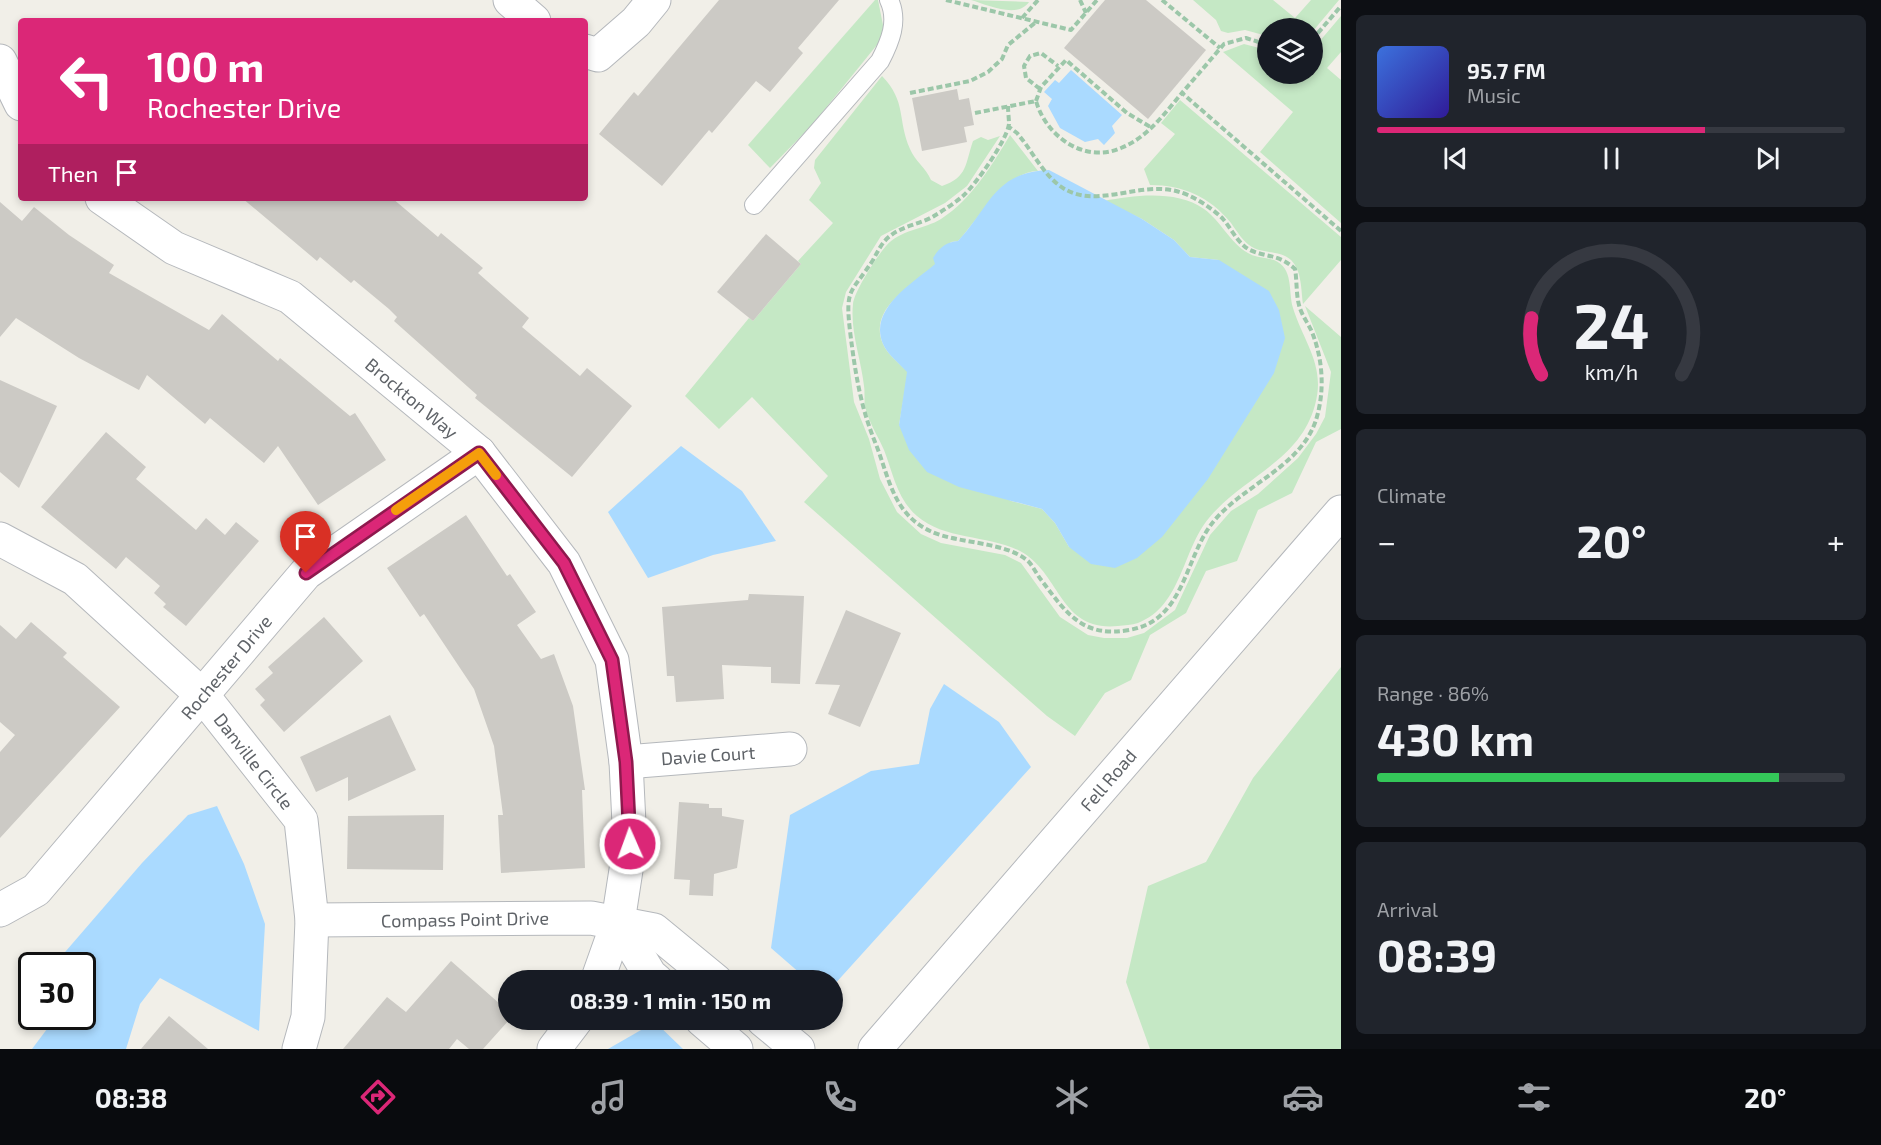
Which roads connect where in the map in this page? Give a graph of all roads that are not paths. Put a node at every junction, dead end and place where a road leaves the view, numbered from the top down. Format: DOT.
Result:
graph roads {
  1 [pos="510,0"];
  2 [pos="654,0"];
  3 [pos="889,0"];
  4 [pos="531,18"];
  5 [pos="591,53"];
  6 [pos="0,61"];
  7 [pos="14,107"];
  8 [pos="106,201"];
  9 [pos="754,205"];
  10 [pos="479,453"];
  11 [pos="1341,512"];
  12 [pos="0,539"];
  13 [pos="203,696"];
  14 [pos="790,749"];
  15 [pos="626,762"];
  16 [pos="0,910"];
  17 [pos="312,920"];
  18 [pos="618,922"];
  19 [pos="601,970"];
  20 [pos="647,970"];
  21 [pos="703,970"];
  22 [pos="568,1030"];
  23 [pos="716,1030"];
  24 [pos="776,1030"];
  25 [pos="299,1049"];
  26 [pos="554,1049"];
  27 [pos="735,1049"];
  28 [pos="798,1049"];
  29 [pos="874,1049"];
  1 -- 4 [label="street"];
  2 -- 5 [label="street"];
  3 -- 9 [label="lane"];
  6 -- 7 [label="street"];
  8 -- 10 [label="street, Brockton Way"];
  10 -- 13 [label="street, Rochester Drive"];
  10 -- 15 [label="street, Brockton Way"];
  11 -- 29 [label="street, Fell Road"];
  12 -- 13 [label="street, Danville Circle"];
  13 -- 16 [label="street, Rochester Drive"];
  13 -- 17 [label="street, Danville Circle"];
  14 -- 15 [label="street, Davie Court"];
  15 -- 18 [label="street, Brockton Way"];
  17 -- 18 [label="street, Compass Point Drive"];
  17 -- 25 [label="street, Danville Circle"];
  18 -- 19 [label="street, Brockton Way"];
  18 -- 20 [label="street"];
  18 -- 21 [label="street, Compass Point Drive"];
  22 -- 26 [label="street"];
  23 -- 27 [label="street"];
  24 -- 28 [label="street"];
}
